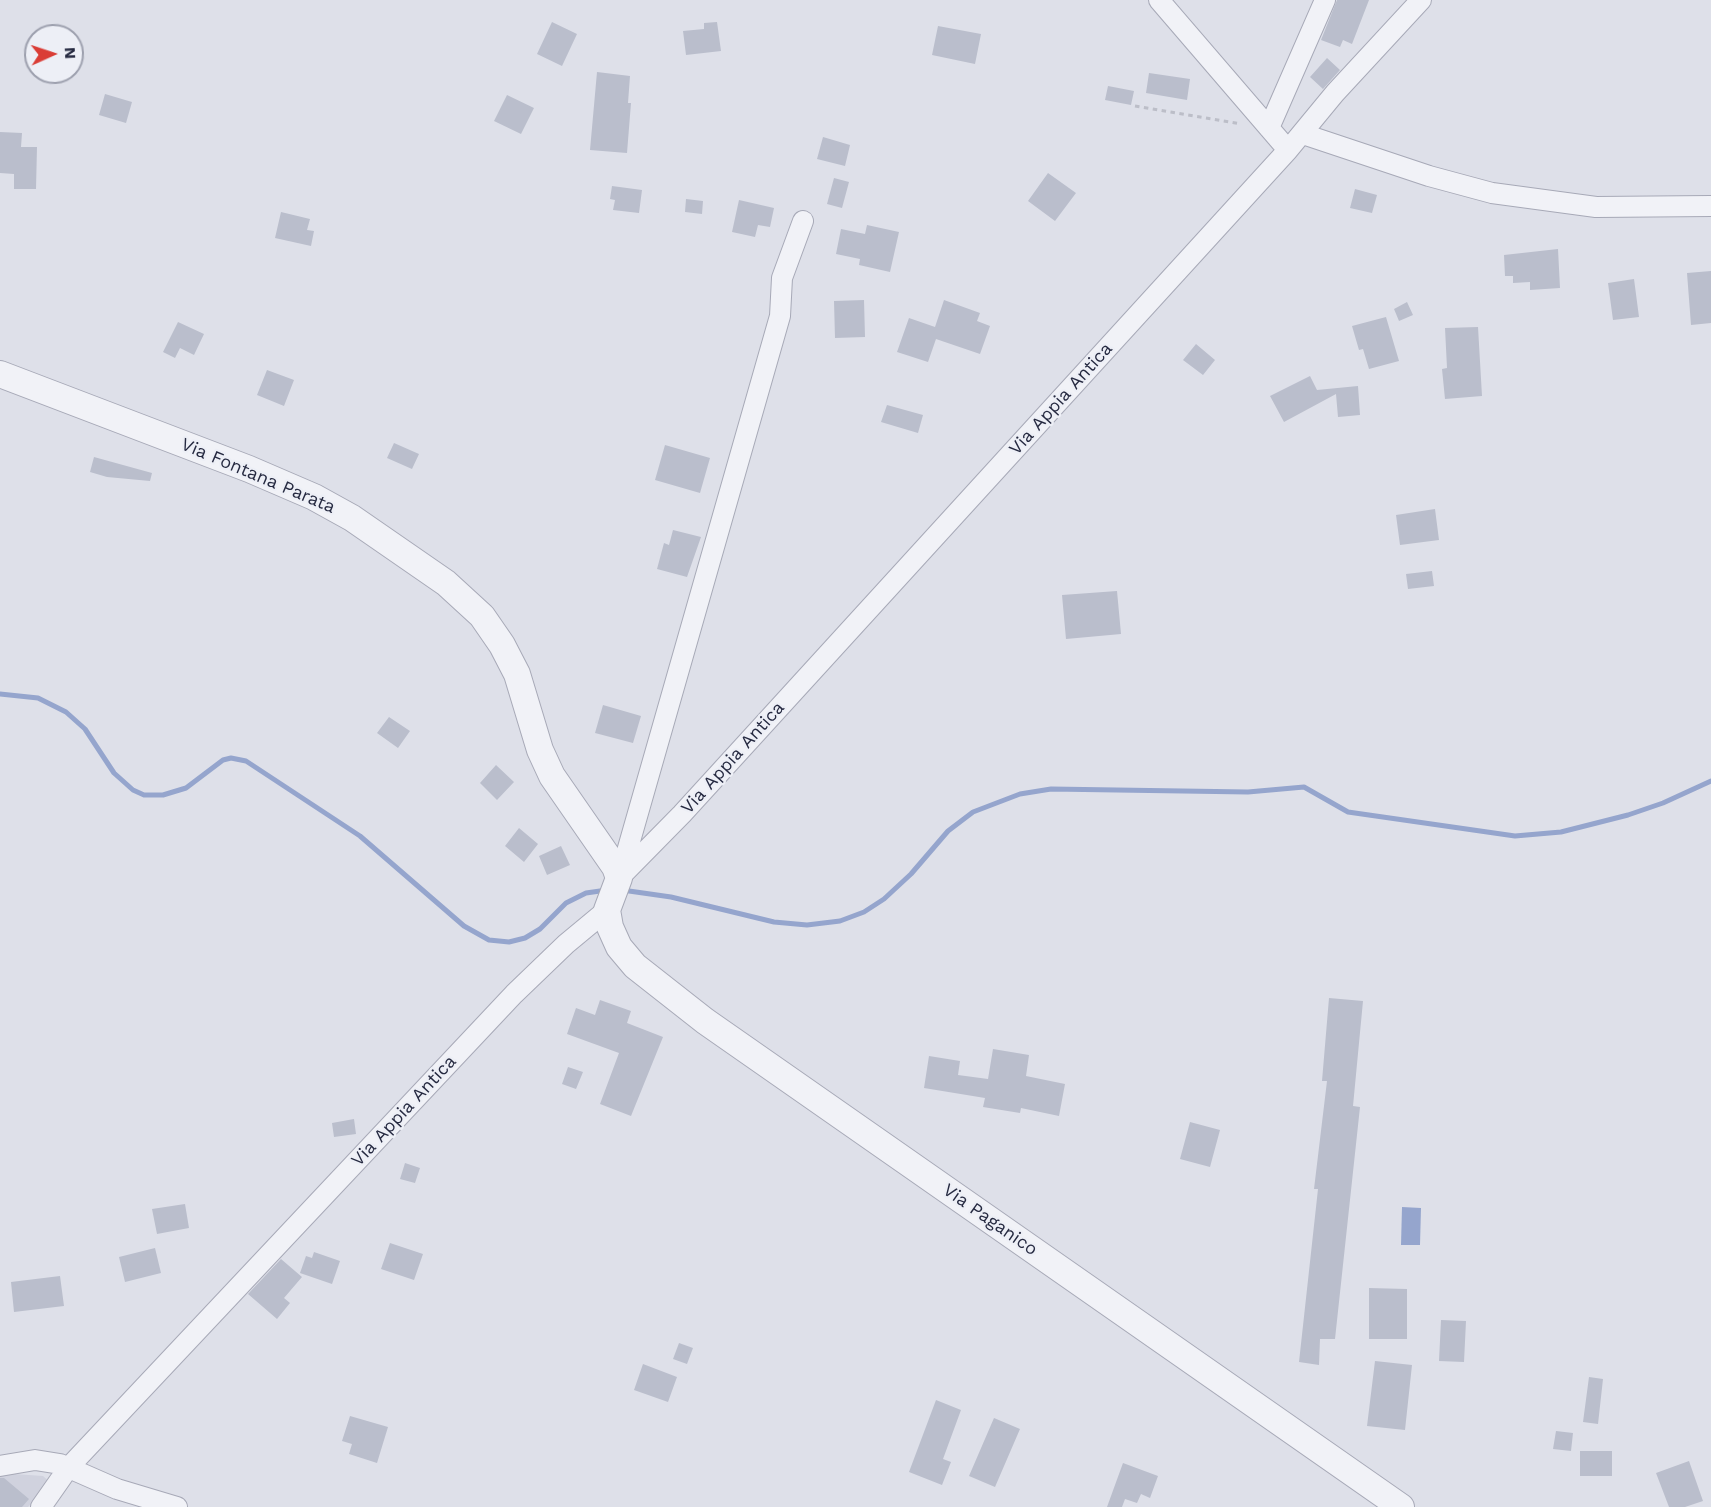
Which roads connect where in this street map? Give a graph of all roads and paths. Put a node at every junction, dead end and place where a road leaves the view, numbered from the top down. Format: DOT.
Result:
graph roads {
  1 [pos="1159,0"];
  2 [pos="1325,0"];
  3 [pos="1422,0"];
  4 [pos="1135,106"];
  5 [pos="1269,128"];
  6 [pos="1303,134"];
  7 [pos="1288,150"];
  8 [pos="1711,206"];
  9 [pos="803,221"];
  10 [pos="0,374"];
  11 [pos="636,819"];
  12 [pos="663,834"];
  13 [pos="619,878"];
  14 [pos="607,910"];
  15 [pos="0,1466"];
  16 [pos="69,1467"];
  17 [pos="41,1507"];
  18 [pos="177,1507"];
  19 [pos="1401,1507"];
  1 -- 5 [label="street"];
  2 -- 5 [label="street"];
  3 -- 6 [label="street, Via Appia Antica"];
  4 -- 5 [label="path"];
  5 -- 7 [label="street"];
  6 -- 7 [label="street, Via Appia Antica"];
  6 -- 8 [label="street"];
  7 -- 12 [label="street, Via Appia Antica"];
  9 -- 11 [label="street"];
  10 -- 13 [label="street, Via Fontana Parata"];
  11 -- 12 [label="street"];
  11 -- 13 [label="street"];
  12 -- 13 [label="street, Via Appia Antica"];
  13 -- 14 [label="street, Via Appia Antica"];
  14 -- 16 [label="street, Via Appia Antica"];
  14 -- 19 [label="street, Via Paganico"];
  15 -- 16 [label="street"];
  16 -- 17 [label="street, Via Appia Antica"];
  16 -- 18 [label="street"];
}
